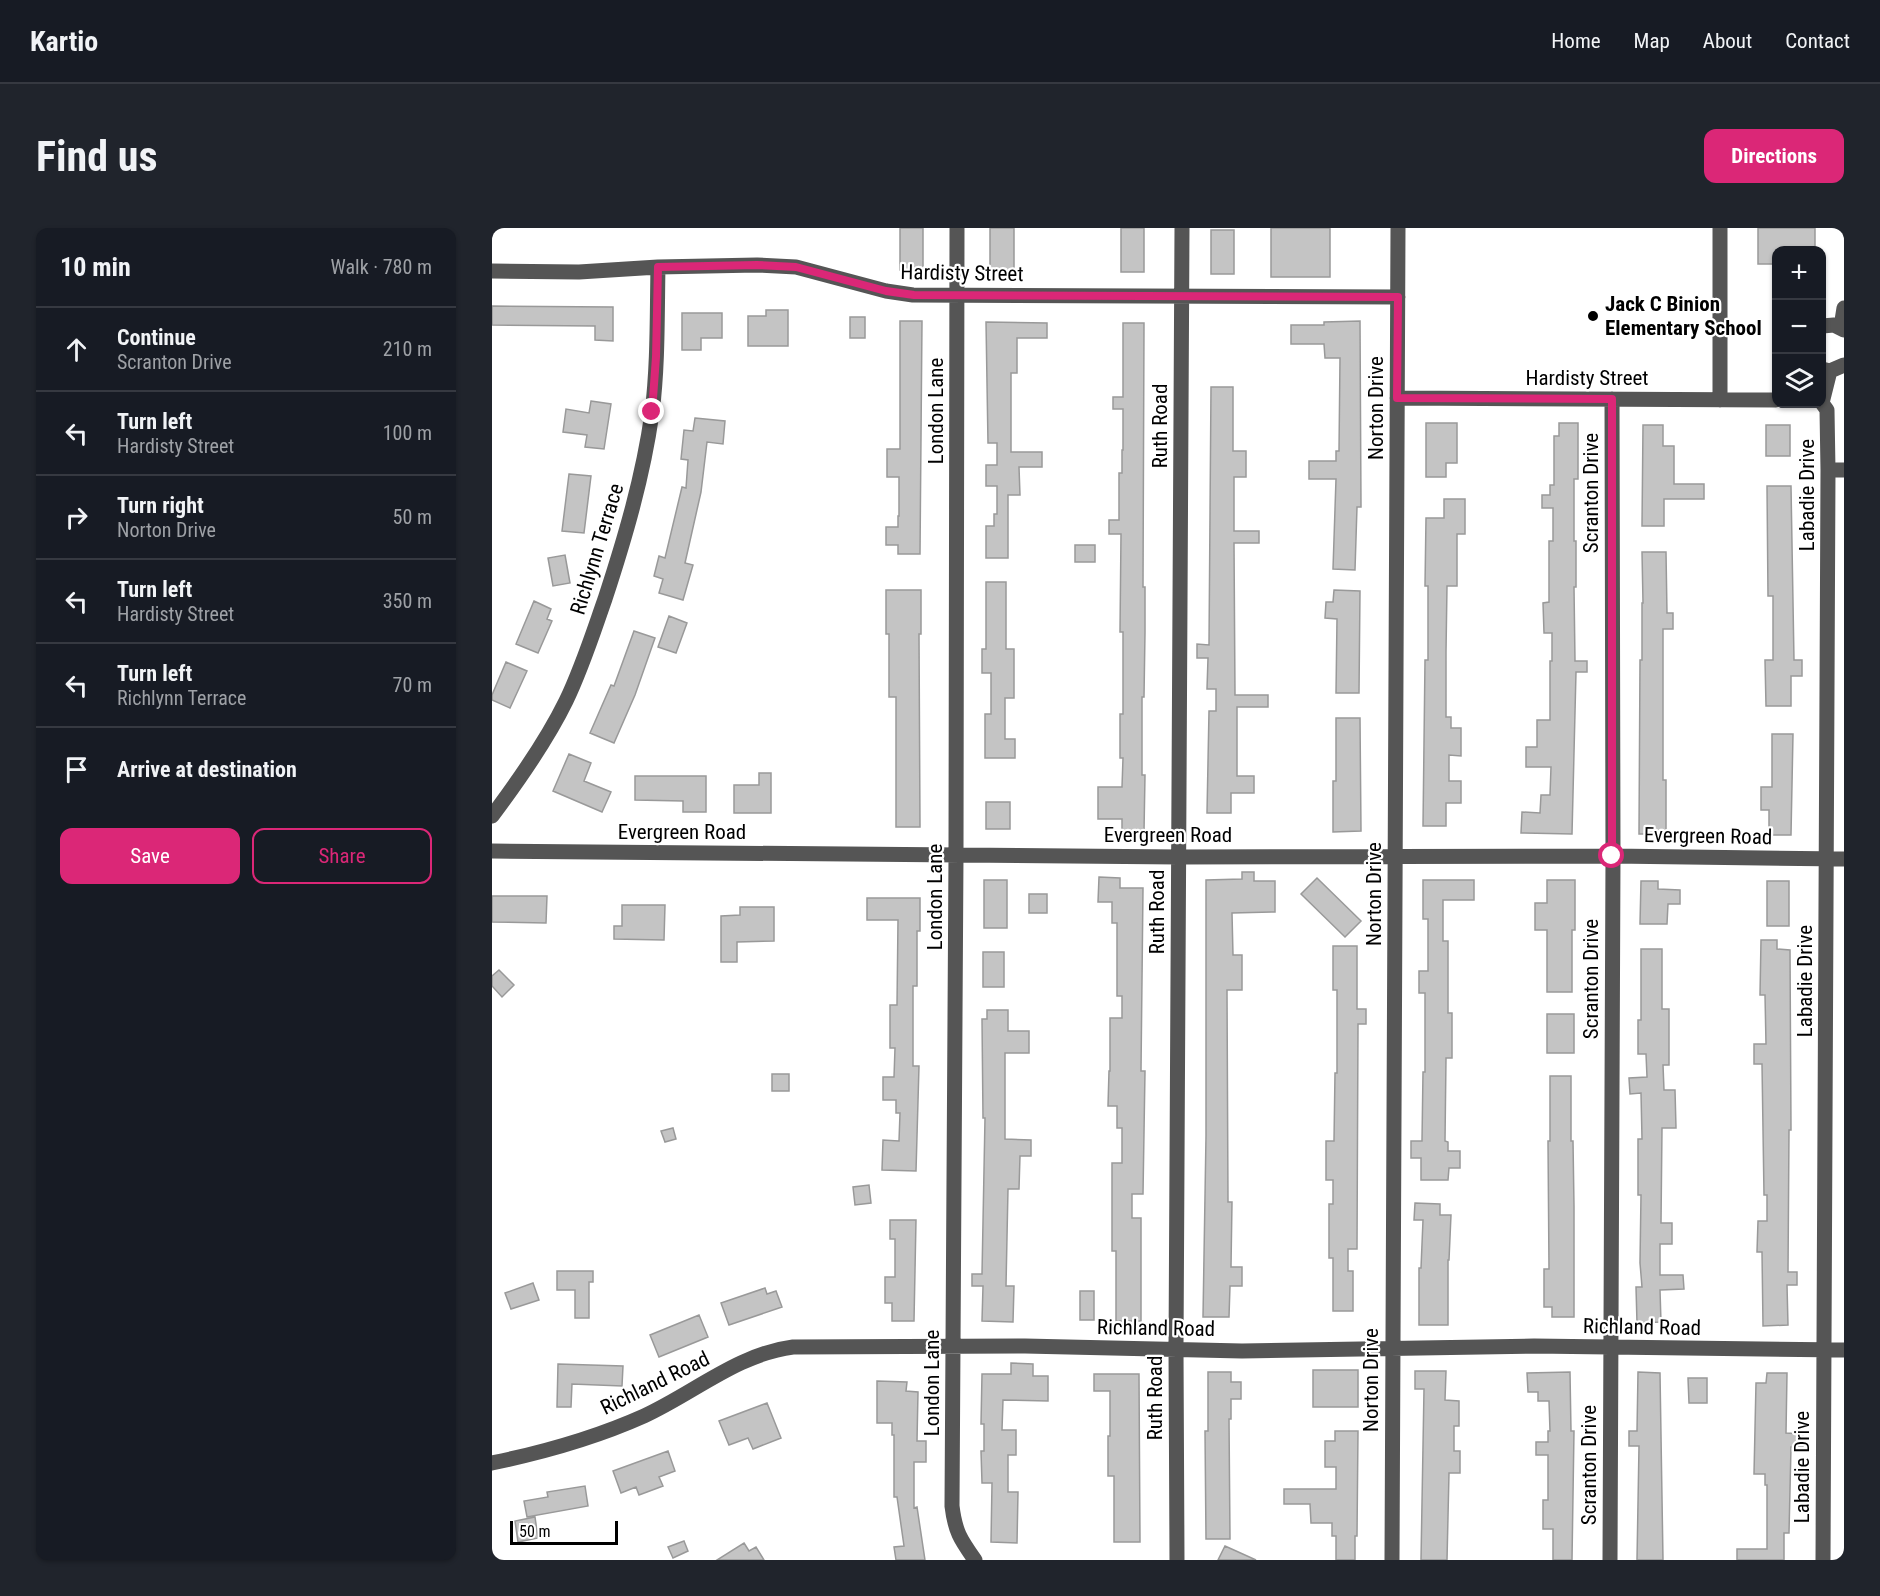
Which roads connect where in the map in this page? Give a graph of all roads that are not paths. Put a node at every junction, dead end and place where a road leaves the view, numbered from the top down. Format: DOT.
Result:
graph roads {
  1 [pos="957,228"];
  2 [pos="1182,228"];
  3 [pos="1398,228"];
  4 [pos="1720,228"];
  5 [pos="658,267"];
  6 [pos="492,271"];
  7 [pos="957,295"];
  8 [pos="1182,296"];
  9 [pos="1398,297"];
  10 [pos="1844,308"];
  11 [pos="1826,326"];
  12 [pos="1842,329"];
  13 [pos="1832,368"];
  14 [pos="1826,389"];
  15 [pos="1397,398"];
  16 [pos="1612,399"];
  17 [pos="1720,400"];
  18 [pos="1772,400"];
  19 [pos="1826,408"];
  20 [pos="1836,470"];
  21 [pos="492,816"];
  22 [pos="492,851"];
  23 [pos="956,855"];
  24 [pos="1396,856"];
  25 [pos="1612,856"];
  26 [pos="1179,857"];
  27 [pos="1827,859"];
  28 [pos="1844,859"];
  29 [pos="1611,1347"];
  30 [pos="953,1348"];
  31 [pos="1392,1348"];
  32 [pos="1176,1349"];
  33 [pos="1844,1350"];
  34 [pos="1824,1351"];
  35 [pos="492,1463"];
  36 [pos="975,1560"];
  37 [pos="1177,1560"];
  38 [pos="1392,1560"];
  39 [pos="1610,1560"];
  40 [pos="1823,1560"];
  1 -- 7 [label="street, London Lane"];
  2 -- 8 [label="street, Ruth Road"];
  3 -- 9 [label="street, Norton Drive"];
  4 -- 17 [label="street"];
  5 -- 6 [label="street, Hardisty Street"];
  5 -- 7 [label="street, Hardisty Street"];
  5 -- 21 [label="street, Richlynn Terrace"];
  7 -- 8 [label="street, Hardisty Street"];
  7 -- 23 [label="street, London Lane"];
  8 -- 9 [label="street, Hardisty Street"];
  8 -- 26 [label="street, Ruth Road"];
  9 -- 15 [label="street, Norton Drive"];
  10 -- 12 [label="street"];
  11 -- 12 [label="street"];
  13 -- 14 [label="street"];
  15 -- 16 [label="street, Hardisty Street"];
  15 -- 24 [label="street, Norton Drive"];
  16 -- 17 [label="street, Hardisty Street"];
  16 -- 25 [label="street, Scranton Drive"];
  17 -- 18 [label="street, Hardisty Street"];
  19 -- 20 [label="street, Labadie Drive"];
  20 -- 27 [label="street, Labadie Drive"];
  22 -- 23 [label="street, Evergreen Road"];
  23 -- 26 [label="street, Evergreen Road"];
  23 -- 30 [label="street, London Lane"];
  24 -- 25 [label="street, Evergreen Road"];
  24 -- 26 [label="street, Evergreen Road"];
  24 -- 31 [label="street, Norton Drive"];
  25 -- 27 [label="street, Evergreen Road"];
  25 -- 29 [label="street, Scranton Drive"];
  26 -- 32 [label="street, Ruth Road"];
  27 -- 28 [label="street, Evergreen Road"];
  27 -- 34 [label="street, Labadie Drive"];
  29 -- 31 [label="street, Richland Road"];
  29 -- 34 [label="street, Richland Road"];
  29 -- 39 [label="street, Scranton Drive"];
  30 -- 32 [label="street, Richland Road"];
  30 -- 35 [label="street, Richland Road"];
  30 -- 36 [label="street, London Lane"];
  31 -- 32 [label="street, Richland Road"];
  31 -- 38 [label="street, Norton Drive"];
  32 -- 37 [label="street, Ruth Road"];
  33 -- 34 [label="street, Richland Road"];
  34 -- 40 [label="street, Labadie Drive"];
}
